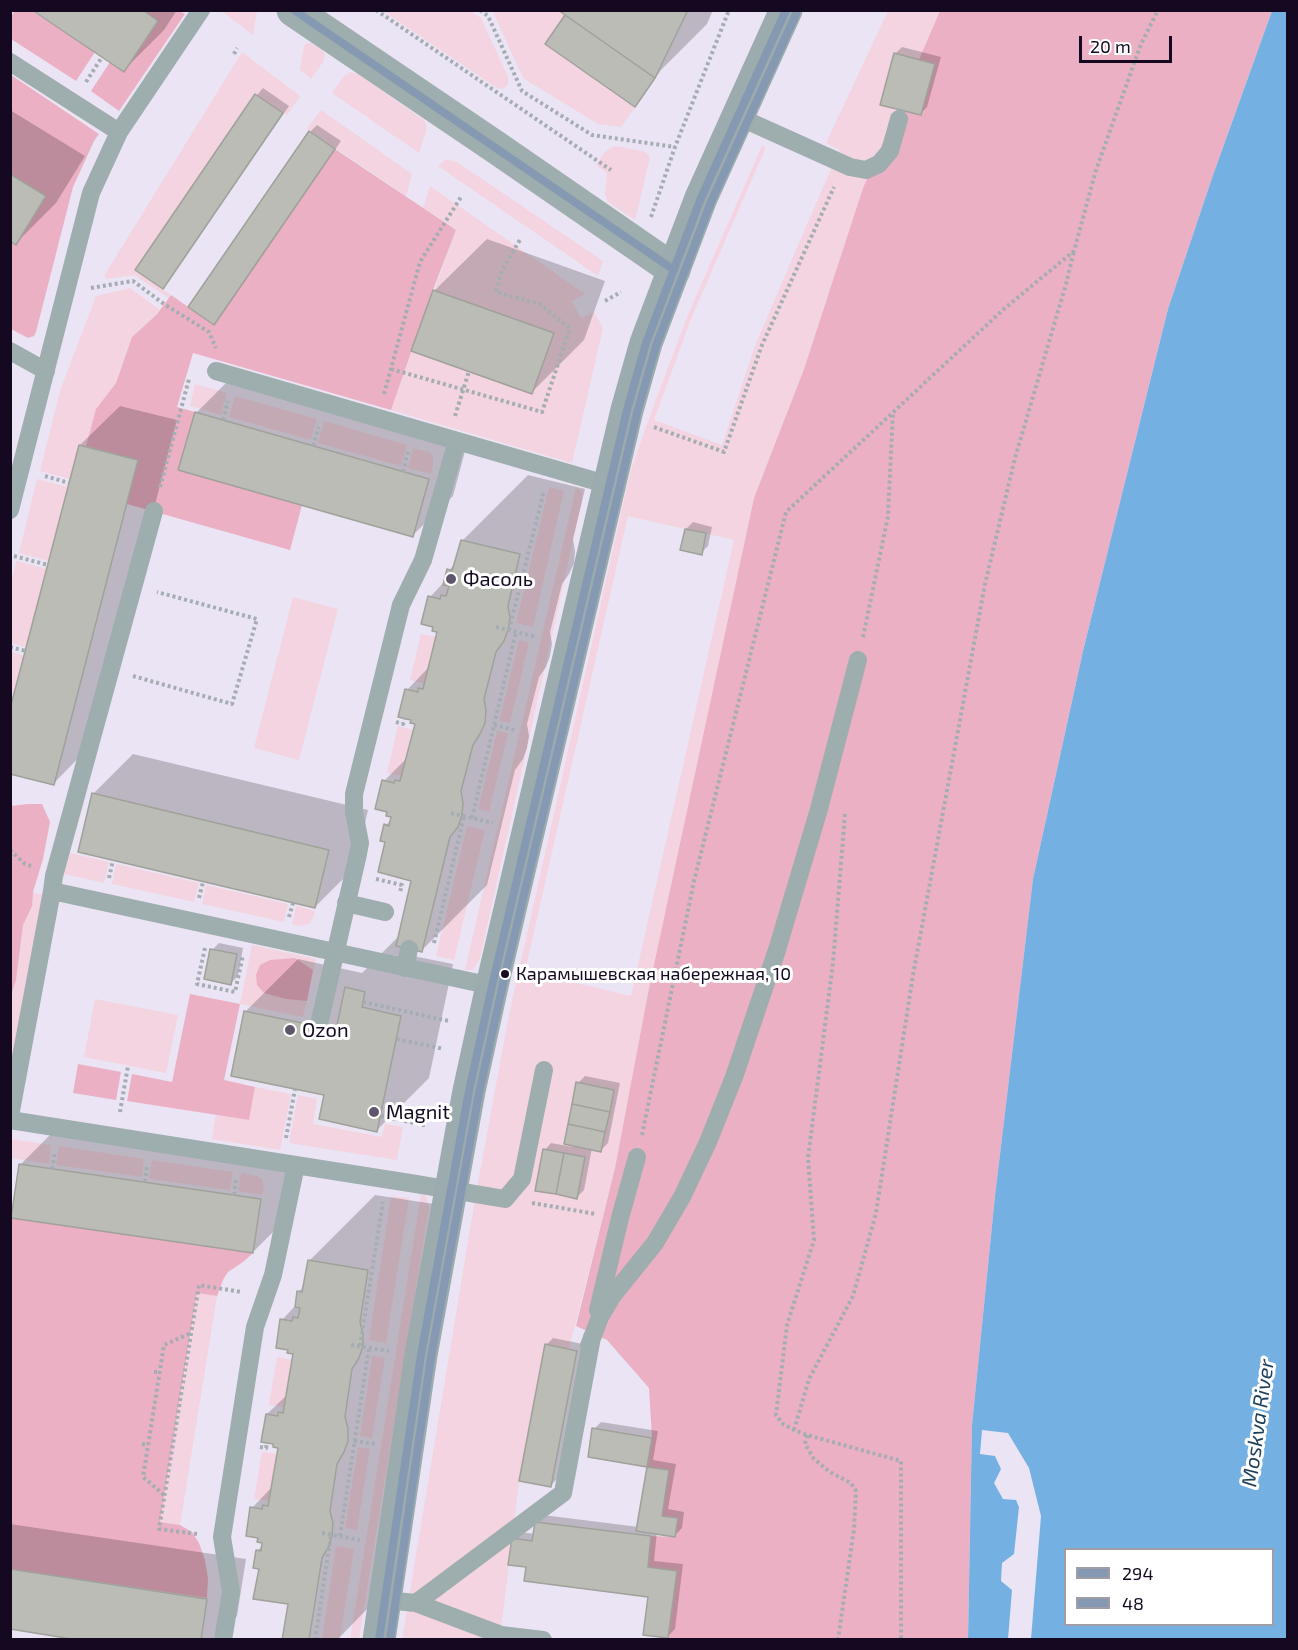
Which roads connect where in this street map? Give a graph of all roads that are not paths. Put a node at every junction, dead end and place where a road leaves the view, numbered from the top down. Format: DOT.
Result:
graph roads {
  1 [pos="201,10"];
  2 [pos="293,10"];
  3 [pos="786,10"];
  4 [pos="10,62"];
  5 [pos="739,117"];
  6 [pos="898,119"];
  7 [pos="119,132"];
  8 [pos="674,270"];
  9 [pos="10,351"];
  10 [pos="46,371"];
  11 [pos="216,371"];
  12 [pos="457,441"];
  13 [pos="609,485"];
  14 [pos="10,510"];
  15 [pos="154,511"];
  16 [pos="858,660"];
  17 [pos="52,891"];
  18 [pos="346,903"];
  19 [pos="384,912"];
  20 [pos="409,949"];
  21 [pos="336,953"];
  22 [pos="405,968"];
  23 [pos="492,986"];
  24 [pos="320,1020"];
  25 [pos="544,1070"];
  26 [pos="10,1118"];
  27 [pos="637,1158"];
  28 [pos="289,1163"];
  29 [pos="451,1189"];
  30 [pos="589,1346"];
  31 [pos="401,1602"];
  32 [pos="223,1640"];
  33 [pos="379,1640"];
  34 [pos="543,1640"];
  1 -- 7 [label="lane"];
  2 -- 8 [label="street"];
  3 -- 5 [label="street"];
  4 -- 7 [label="lane"];
  5 -- 6 [label="lane"];
  5 -- 8 [label="street"];
  7 -- 10 [label="lane"];
  8 -- 13 [label="street"];
  9 -- 10 [label="lane"];
  10 -- 14 [label="lane"];
  11 -- 12 [label="lane"];
  12 -- 13 [label="lane"];
  12 -- 18 [label="lane"];
  13 -- 23 [label="street"];
  15 -- 17 [label="lane"];
  16 -- 30 [label="lane"];
  17 -- 21 [label="lane"];
  17 -- 26 [label="lane"];
  18 -- 19 [label="lane"];
  18 -- 21 [label="lane"];
  20 -- 22 [label="lane"];
  21 -- 22 [label="lane"];
  21 -- 24 [label="lane"];
  22 -- 23 [label="lane"];
  23 -- 29 [label="street"];
  25 -- 29 [label="lane"];
  26 -- 28 [label="lane"];
  27 -- 30 [label="lane"];
  28 -- 29 [label="lane"];
  28 -- 32 [label="lane"];
  29 -- 31 [label="street"];
  30 -- 31 [label="lane"];
  31 -- 33 [label="street"];
  31 -- 34 [label="lane"];
}
